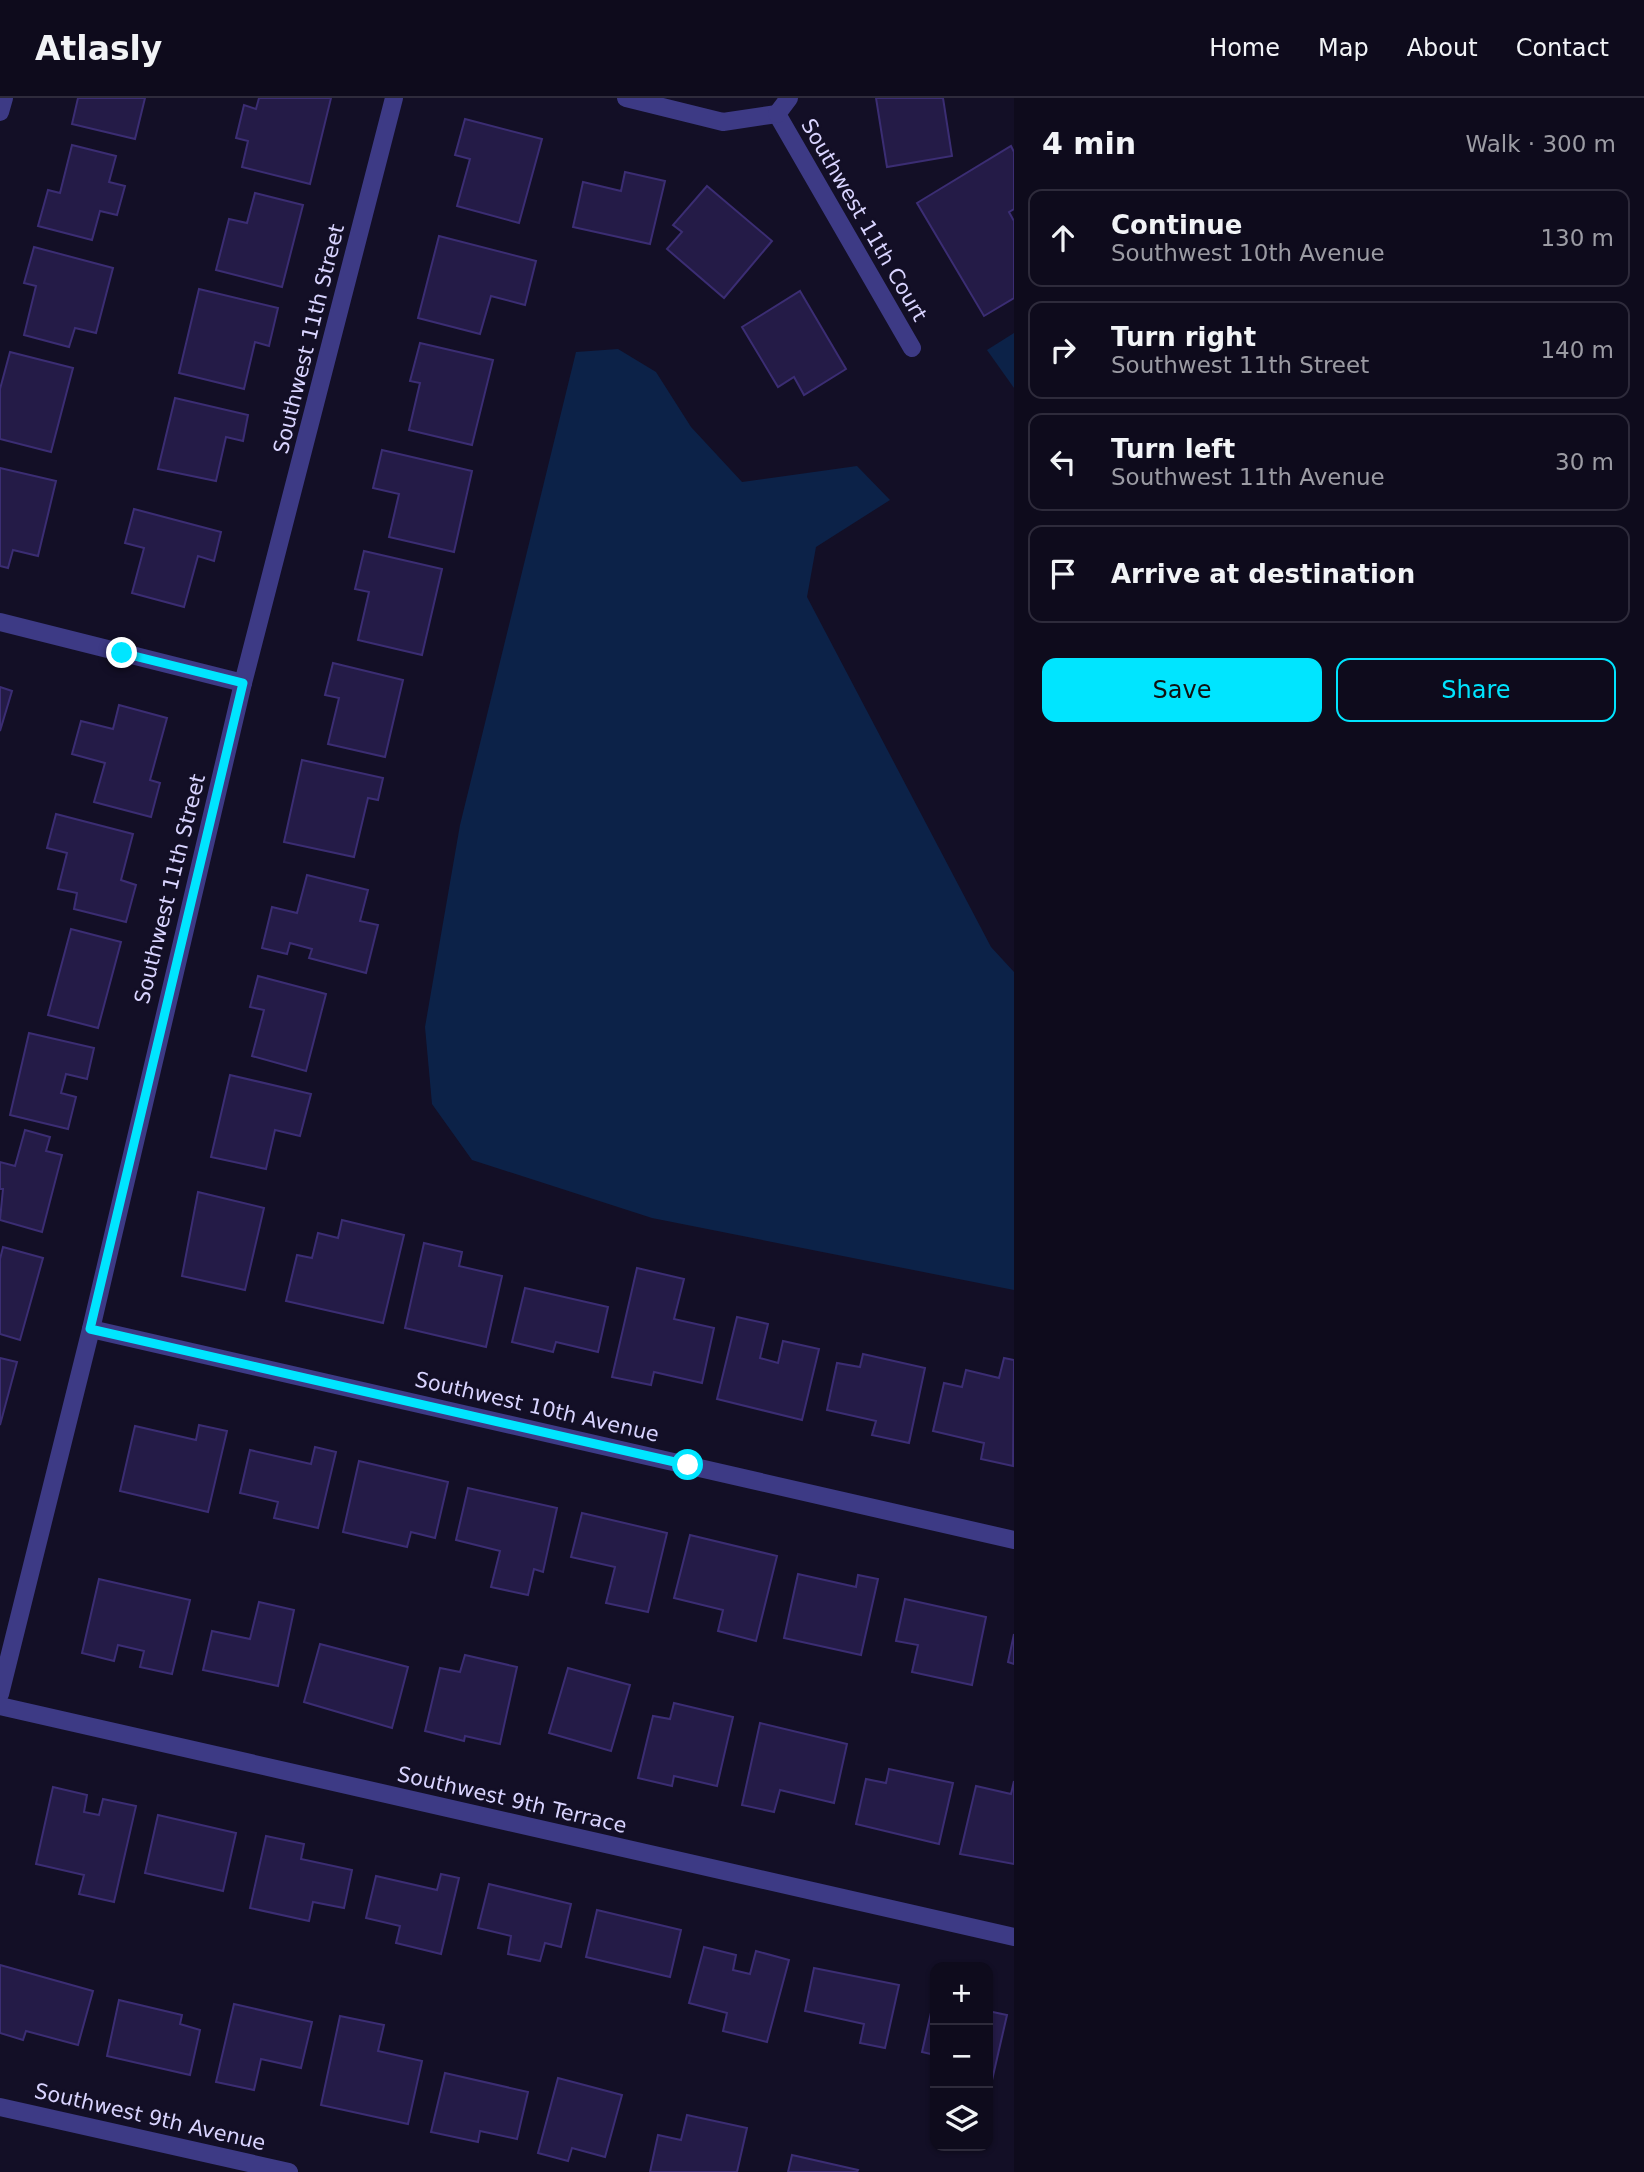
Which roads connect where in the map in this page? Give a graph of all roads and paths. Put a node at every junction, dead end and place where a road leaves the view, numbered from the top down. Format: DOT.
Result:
graph roads {
  1 [pos="4,98"];
  2 [pos="394,98"];
  3 [pos="626,98"];
  4 [pos="789,98"];
  5 [pos="0,112"];
  6 [pos="778,114"];
  7 [pos="912,348"];
  8 [pos="0,622"];
  9 [pos="243,683"];
  10 [pos="90,1329"];
  11 [pos="1014,1540"];
  12 [pos="0,1694"];
  13 [pos="0,1706"];
  14 [pos="1014,1937"];
  15 [pos="0,2107"];
  16 [pos="289,2172"];
  1 -- 5 [label="street"];
  2 -- 9 [label="street, Southwest 11th Street"];
  3 -- 6 [label="street"];
  4 -- 6 [label="street"];
  6 -- 7 [label="street, Southwest 11th Court"];
  8 -- 9 [label="street"];
  9 -- 10 [label="street, Southwest 11th Street"];
  10 -- 11 [label="street, Southwest 10th Avenue"];
  10 -- 12 [label="street, Southwest 11th Street"];
  13 -- 14 [label="street, Southwest 9th Terrace"];
  15 -- 16 [label="street, Southwest 9th Avenue"];
}
